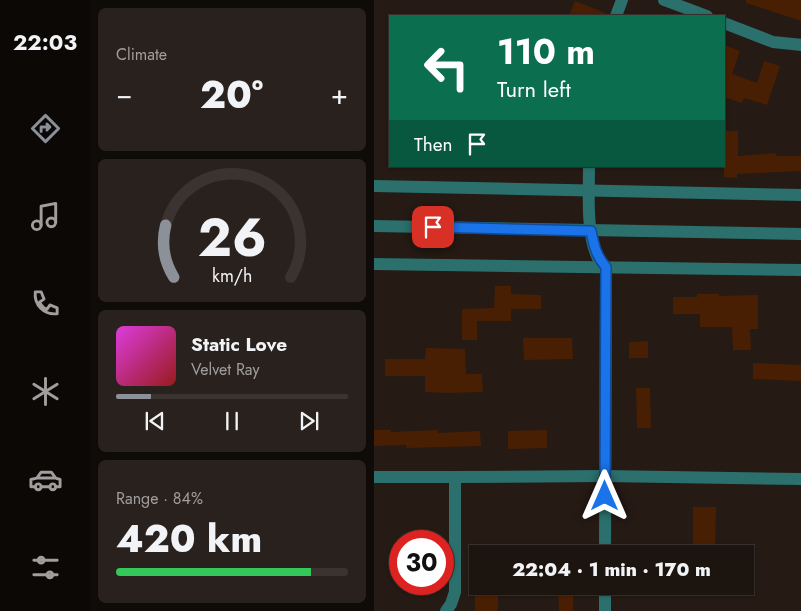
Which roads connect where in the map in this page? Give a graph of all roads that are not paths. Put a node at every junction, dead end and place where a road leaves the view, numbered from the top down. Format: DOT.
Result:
graph roads {
  1 [pos="622,0"];
  2 [pos="664,0"];
  3 [pos="616,15"];
  4 [pos="704,15"];
  5 [pos="725,23"];
  6 [pos="801,45"];
  7 [pos="589,167"];
  8 [pos="374,186"];
  9 [pos="589,190"];
  10 [pos="801,195"];
  11 [pos="374,226"];
  12 [pos="591,231"];
  13 [pos="801,234"];
  14 [pos="374,264"];
  15 [pos="606,267"];
  16 [pos="801,270"];
  17 [pos="606,476"];
  18 [pos="374,477"];
  19 [pos="455,477"];
  20 [pos="801,479"];
  21 [pos="605,545"];
  22 [pos="605,595"];
  23 [pos="446,611"];
  24 [pos="605,611"];
  1 -- 3 [label="street"];
  2 -- 4 [label="street"];
  5 -- 6 [label="street"];
  7 -- 9 [label="street"];
  8 -- 9 [label="street"];
  9 -- 10 [label="street"];
  9 -- 12 [label="street"];
  11 -- 12 [label="street"];
  12 -- 13 [label="street"];
  12 -- 15 [label="street"];
  14 -- 15 [label="street"];
  15 -- 16 [label="street"];
  15 -- 17 [label="street"];
  17 -- 19 [label="street"];
  17 -- 20 [label="street"];
  17 -- 21 [label="street"];
  18 -- 19 [label="street"];
  19 -- 23 [label="street"];
  22 -- 24 [label="street"];
}
